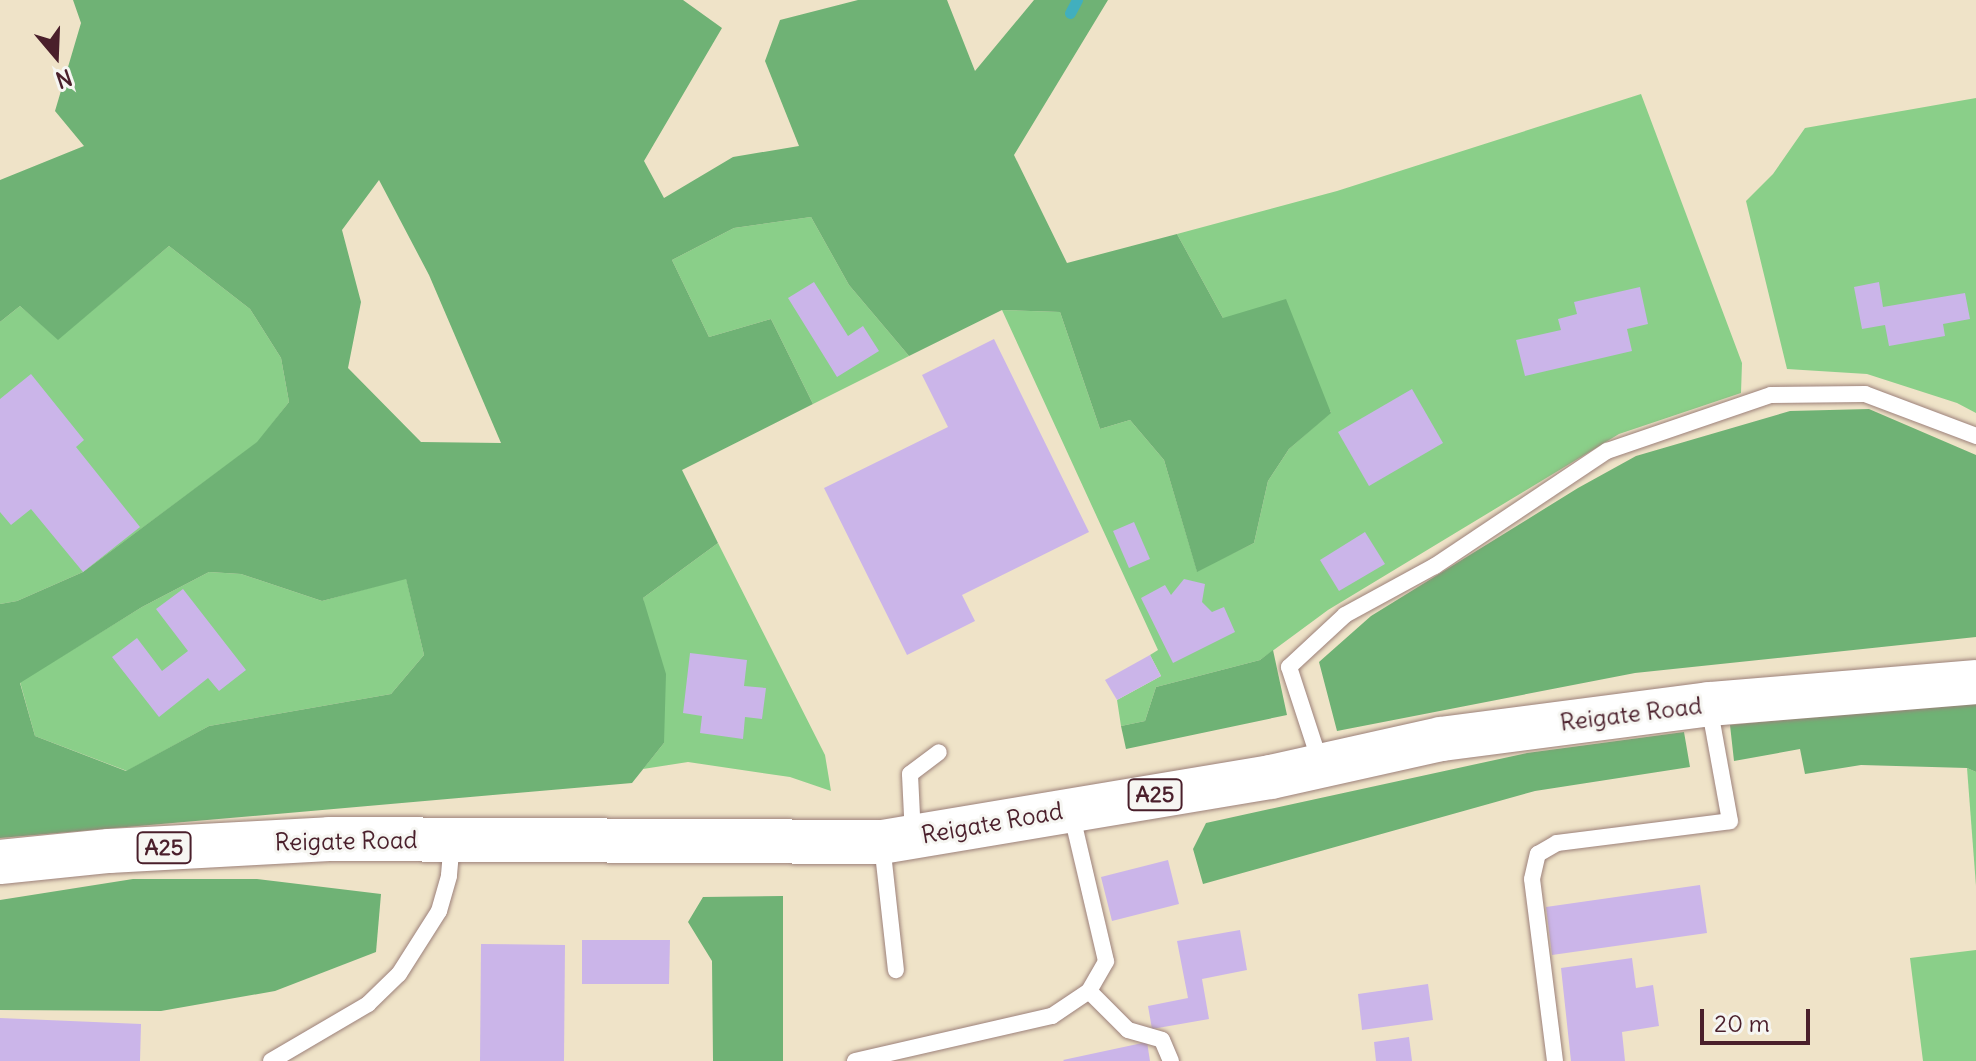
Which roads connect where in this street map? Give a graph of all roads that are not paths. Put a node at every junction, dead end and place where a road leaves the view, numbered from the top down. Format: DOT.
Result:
graph roads {
  1 [pos="1976,436"];
  2 [pos="1976,682"];
  3 [pos="1709,704"];
  4 [pos="939,752"];
  5 [pos="1321,766"];
  6 [pos="1071,809"];
  7 [pos="452,839"];
  8 [pos="898,840"];
  9 [pos="0,862"];
  10 [pos="896,970"];
  11 [pos="1089,991"];
  12 [pos="272,1061"];
  13 [pos="855,1061"];
  14 [pos="1171,1061"];
  15 [pos="1555,1061"];
  1 -- 5 [label="lane"];
  2 -- 3 [label="main road, Reigate Road / A25"];
  3 -- 5 [label="main road, Reigate Road / A25"];
  3 -- 15 [label="lane"];
  4 -- 8 [label="lane"];
  5 -- 6 [label="main road, Reigate Road / A25"];
  6 -- 8 [label="main road, Reigate Road / A25"];
  6 -- 11 [label="lane"];
  7 -- 8 [label="main road, Reigate Road / A25"];
  7 -- 9 [label="main road, Reigate Road / A25"];
  7 -- 12 [label="lane"];
  8 -- 10 [label="lane"];
  11 -- 13 [label="lane"];
  11 -- 14 [label="lane"];
}
